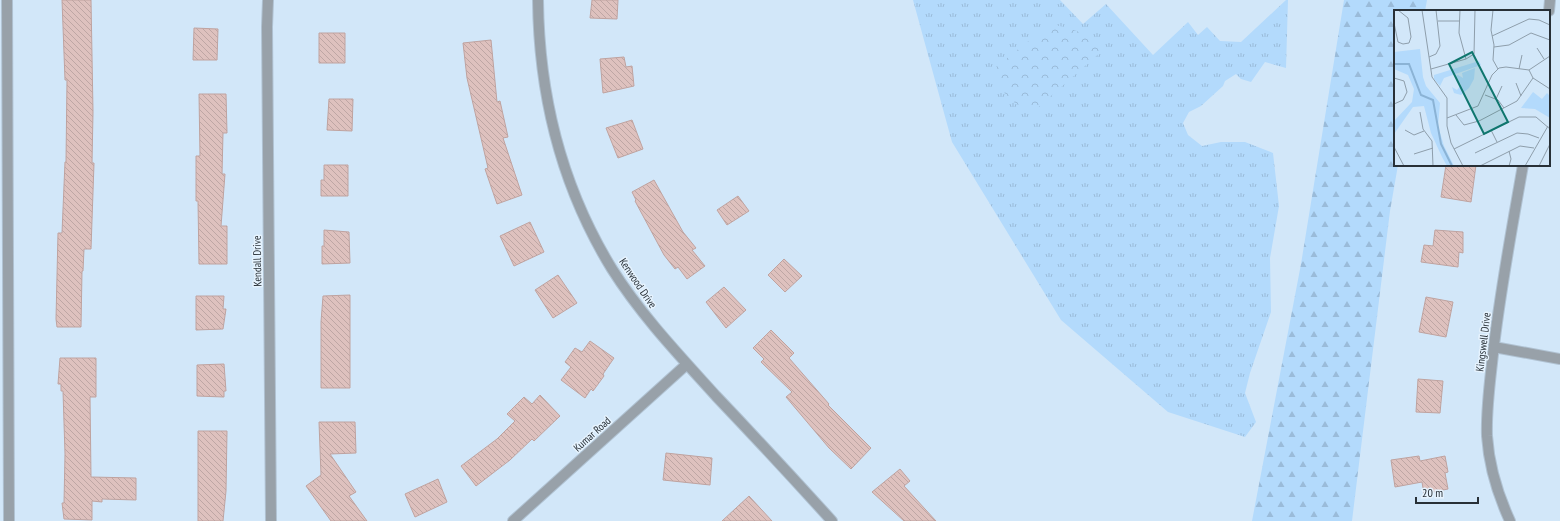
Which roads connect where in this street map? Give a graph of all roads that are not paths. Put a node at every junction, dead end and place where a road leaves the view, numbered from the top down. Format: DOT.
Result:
graph roads {
  1 [pos="6,0"];
  2 [pos="268,0"];
  3 [pos="538,0"];
  4 [pos="1550,0"];
  5 [pos="1549,10"];
  6 [pos="3,152"];
  7 [pos="1523,166"];
  8 [pos="1494,347"];
  9 [pos="1560,359"];
  10 [pos="687,364"];
  11 [pos="8,521"];
  12 [pos="271,521"];
  13 [pos="513,521"];
  14 [pos="832,521"];
  15 [pos="1510,521"];
  1 -- 6 [label="street"];
  2 -- 12 [label="street, Kendall Drive"];
  3 -- 10 [label="street, Kenwood Drive"];
  4 -- 5 [label="street"];
  6 -- 11 [label="street"];
  7 -- 8 [label="street, Kingswell Drive"];
  8 -- 9 [label="street"];
  8 -- 15 [label="street, Kingswell Drive"];
  10 -- 13 [label="street, Kumar Road"];
  10 -- 14 [label="street, Kenwood Drive"];
}
